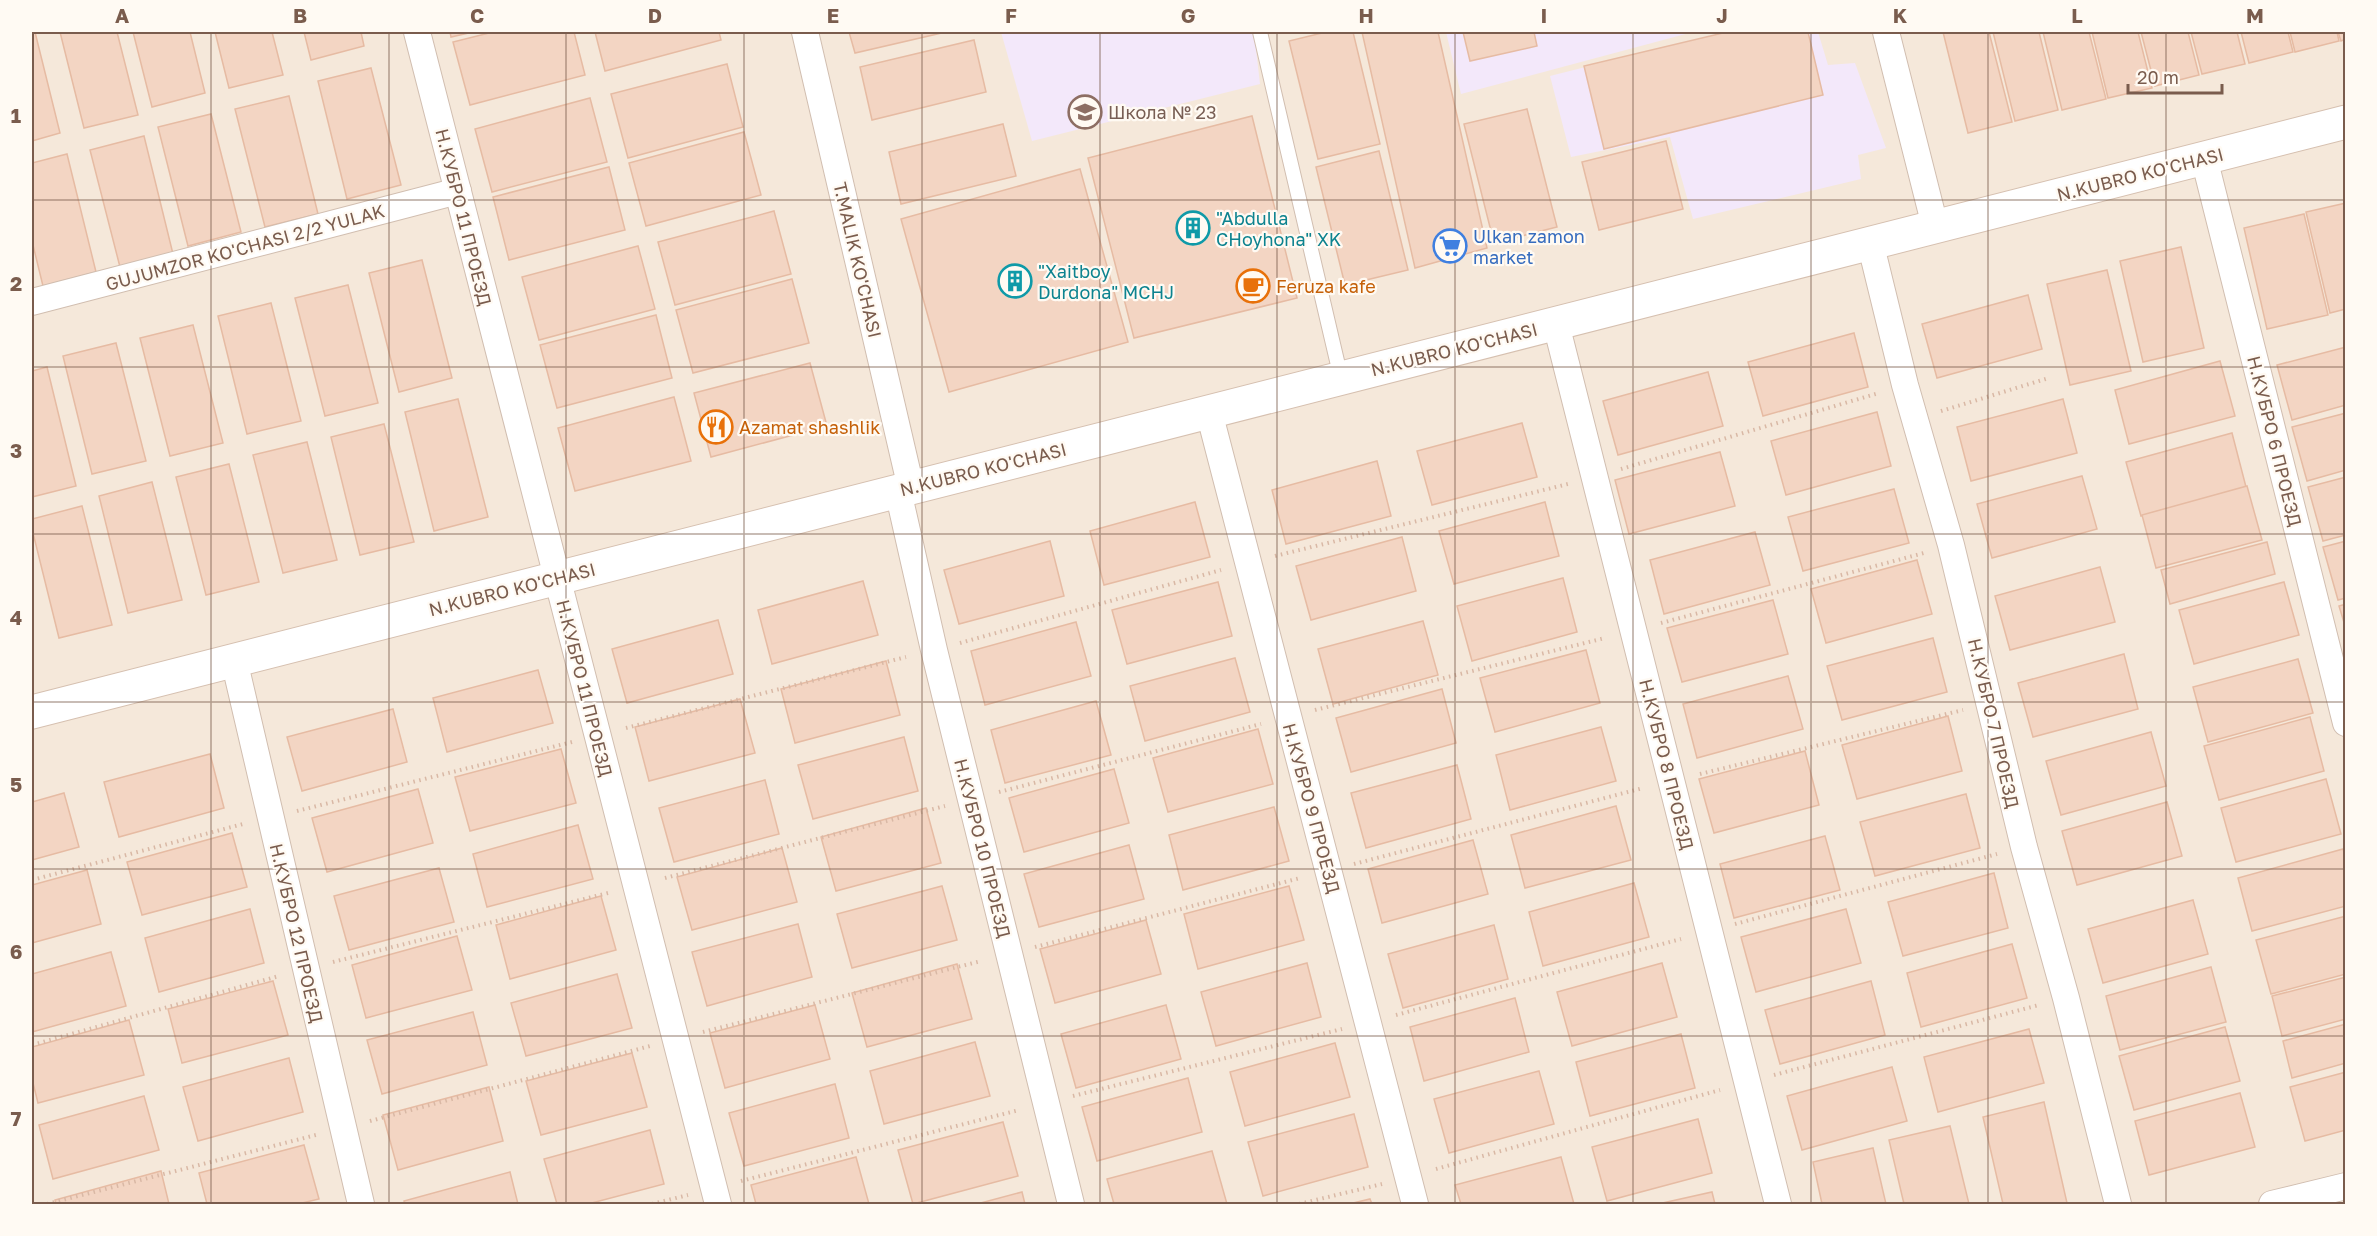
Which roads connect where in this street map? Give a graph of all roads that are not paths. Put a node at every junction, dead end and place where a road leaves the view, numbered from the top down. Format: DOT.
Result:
graph roads {
  1 [pos="417,32"];
  2 [pos="805,32"];
  3 [pos="1260,32"];
  4 [pos="1886,32"];
  5 [pos="2346,122"];
  6 [pos="2204,158"];
  7 [pos="458,191"];
  8 [pos="1935,226"];
  9 [pos="1870,242"];
  10 [pos="32,302"];
  11 [pos="1556,324"];
  12 [pos="1341,378"];
  13 [pos="1209,412"];
  14 [pos="904,489"];
  15 [pos="557,578"];
  16 [pos="234,660"];
  17 [pos="32,712"];
  18 [pos="2346,723"];
  19 [pos="2346,1186"];
  20 [pos="361,1204"];
  21 [pos="718,1204"];
  22 [pos="1071,1204"];
  23 [pos="1415,1204"];
  24 [pos="1778,1204"];
  25 [pos="2118,1204"];
  26 [pos="2272,1204"];
  1 -- 7 [label="street, Н.КУБРО 11 ПРОЕЗД"];
  2 -- 14 [label="street, T.MALIK KO'CHASI"];
  3 -- 12 [label="lane"];
  4 -- 8 [label="street"];
  5 -- 6 [label="street, N.KUBRO KO'CHASI"];
  6 -- 8 [label="street, N.KUBRO KO'CHASI"];
  6 -- 18 [label="street, Н.КУБРО 6 ПРОЕЗД"];
  7 -- 10 [label="street, GUJUMZOR KO'CHASI 2/2 YULAK"];
  7 -- 15 [label="street, Н.КУБРО 11 ПРОЕЗД"];
  8 -- 9 [label="street, N.KUBRO KO'CHASI"];
  9 -- 11 [label="street, N.KUBRO KO'CHASI"];
  9 -- 25 [label="street, Н.КУБРО 7 ПРОЕЗД"];
  11 -- 12 [label="street, N.KUBRO KO'CHASI"];
  11 -- 24 [label="street, Н.КУБРО 8 ПРОЕЗД"];
  12 -- 13 [label="street, N.KUBRO KO'CHASI"];
  13 -- 14 [label="street, N.KUBRO KO'CHASI"];
  13 -- 23 [label="street, Н.КУБРО 9 ПРОЕЗД"];
  14 -- 15 [label="street, N.KUBRO KO'CHASI"];
  14 -- 22 [label="street, Н.КУБРО 10 ПРОЕЗД"];
  15 -- 16 [label="street, N.KUBRO KO'CHASI"];
  15 -- 21 [label="street, Н.КУБРО 11 ПРОЕЗД"];
  16 -- 17 [label="street, N.KUBRO KO'CHASI"];
  16 -- 20 [label="street, Н.КУБРО 12 ПРОЕЗД"];
  19 -- 26 [label="street"];
}
